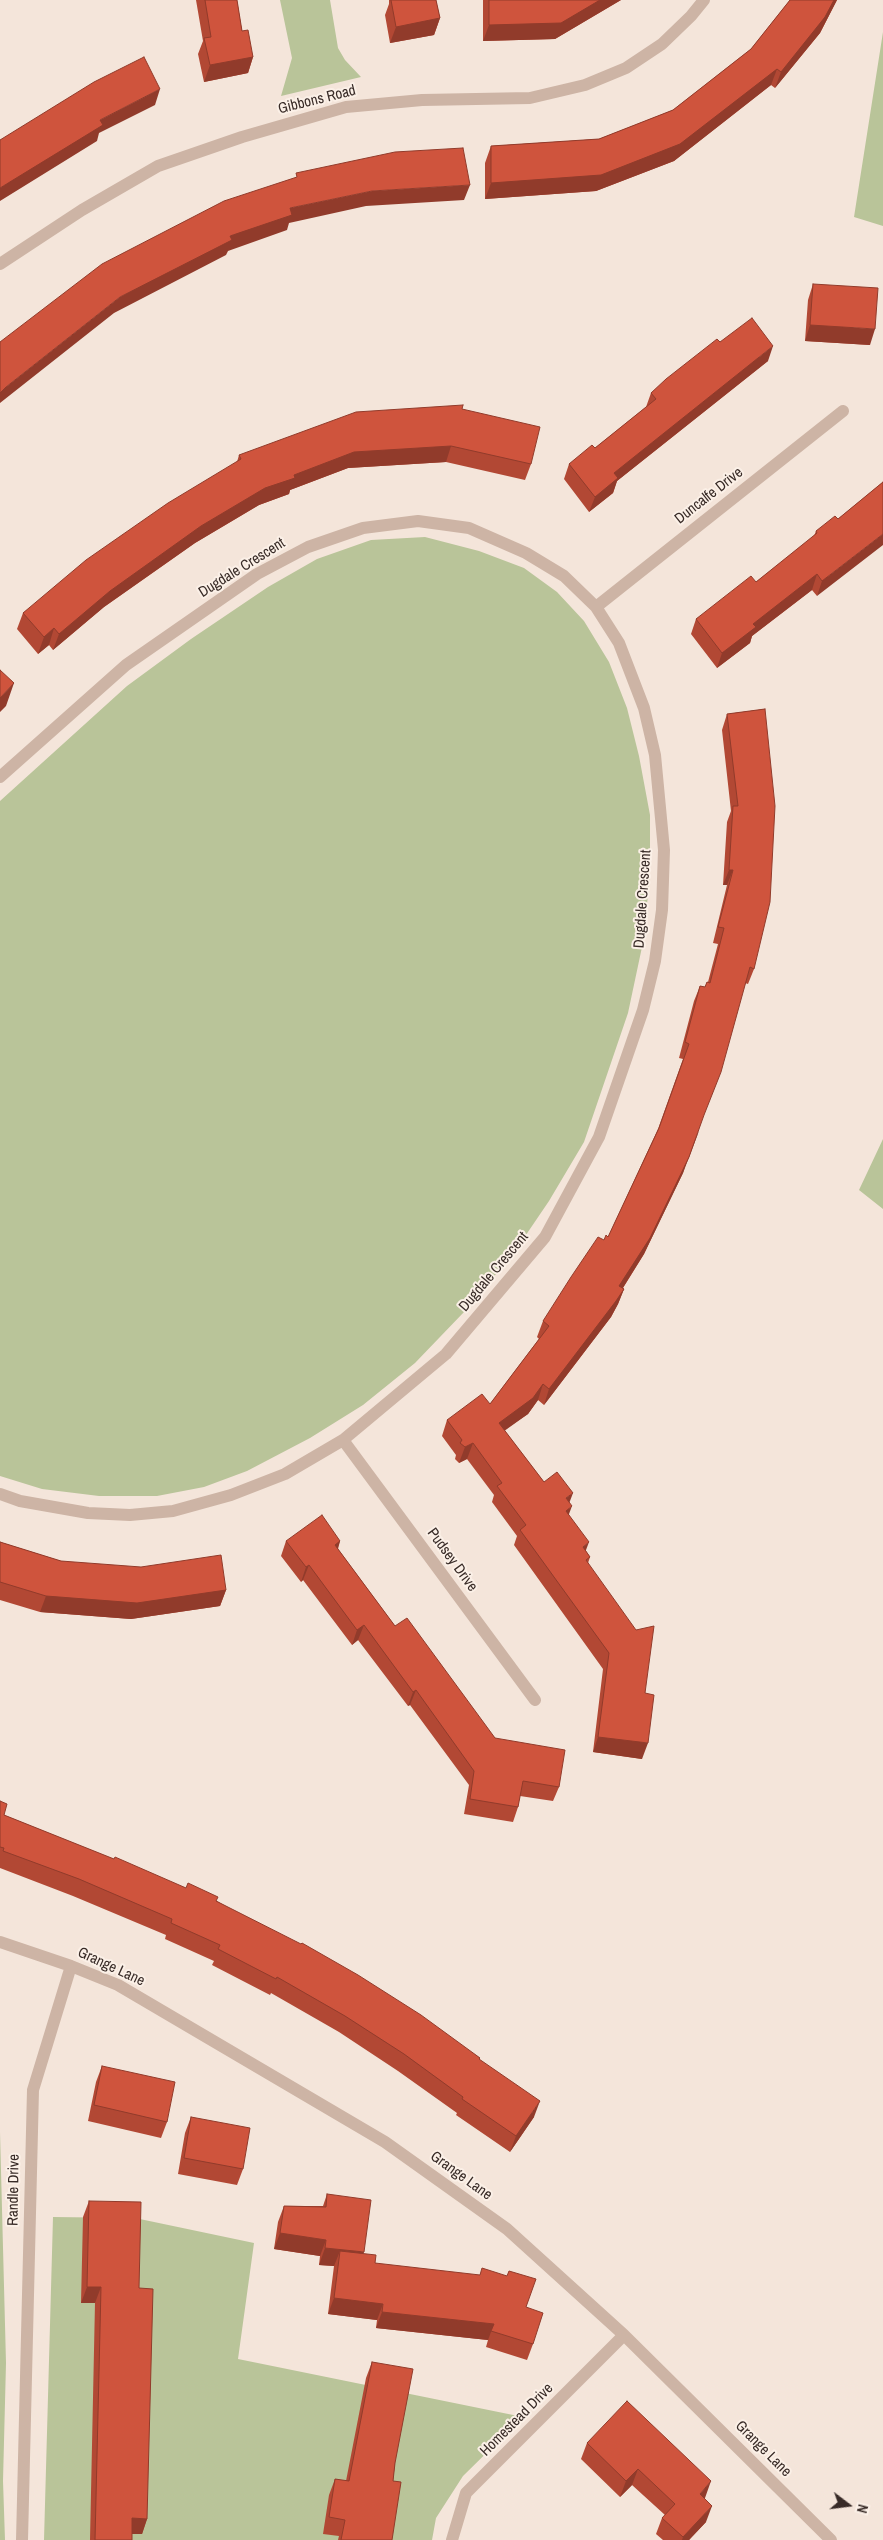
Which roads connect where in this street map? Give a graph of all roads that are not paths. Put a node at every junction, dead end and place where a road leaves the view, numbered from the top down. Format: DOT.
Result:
graph roads {
  1 [pos="704,0"];
  2 [pos="0,264"];
  3 [pos="843,411"];
  4 [pos="596,606"];
  5 [pos="0,777"];
  6 [pos="343,1440"];
  7 [pos="0,1494"];
  8 [pos="535,1700"];
  9 [pos="0,1942"];
  10 [pos="71,1966"];
  11 [pos="624,2335"];
  12 [pos="22,2540"];
  13 [pos="452,2540"];
  14 [pos="831,2540"];
  1 -- 2 [label="street, Gibbons Road"];
  3 -- 4 [label="street, Duncalfe Drive"];
  4 -- 5 [label="street, Dugdale Crescent"];
  4 -- 6 [label="street, Dugdale Crescent"];
  6 -- 7 [label="street, Dugdale Crescent"];
  6 -- 8 [label="street, Pudsey Drive"];
  9 -- 10 [label="street, Grange Lane"];
  10 -- 11 [label="street, Grange Lane"];
  10 -- 12 [label="street, Randle Drive"];
  11 -- 13 [label="street, Homestead Drive"];
  11 -- 14 [label="street, Grange Lane"];
}
